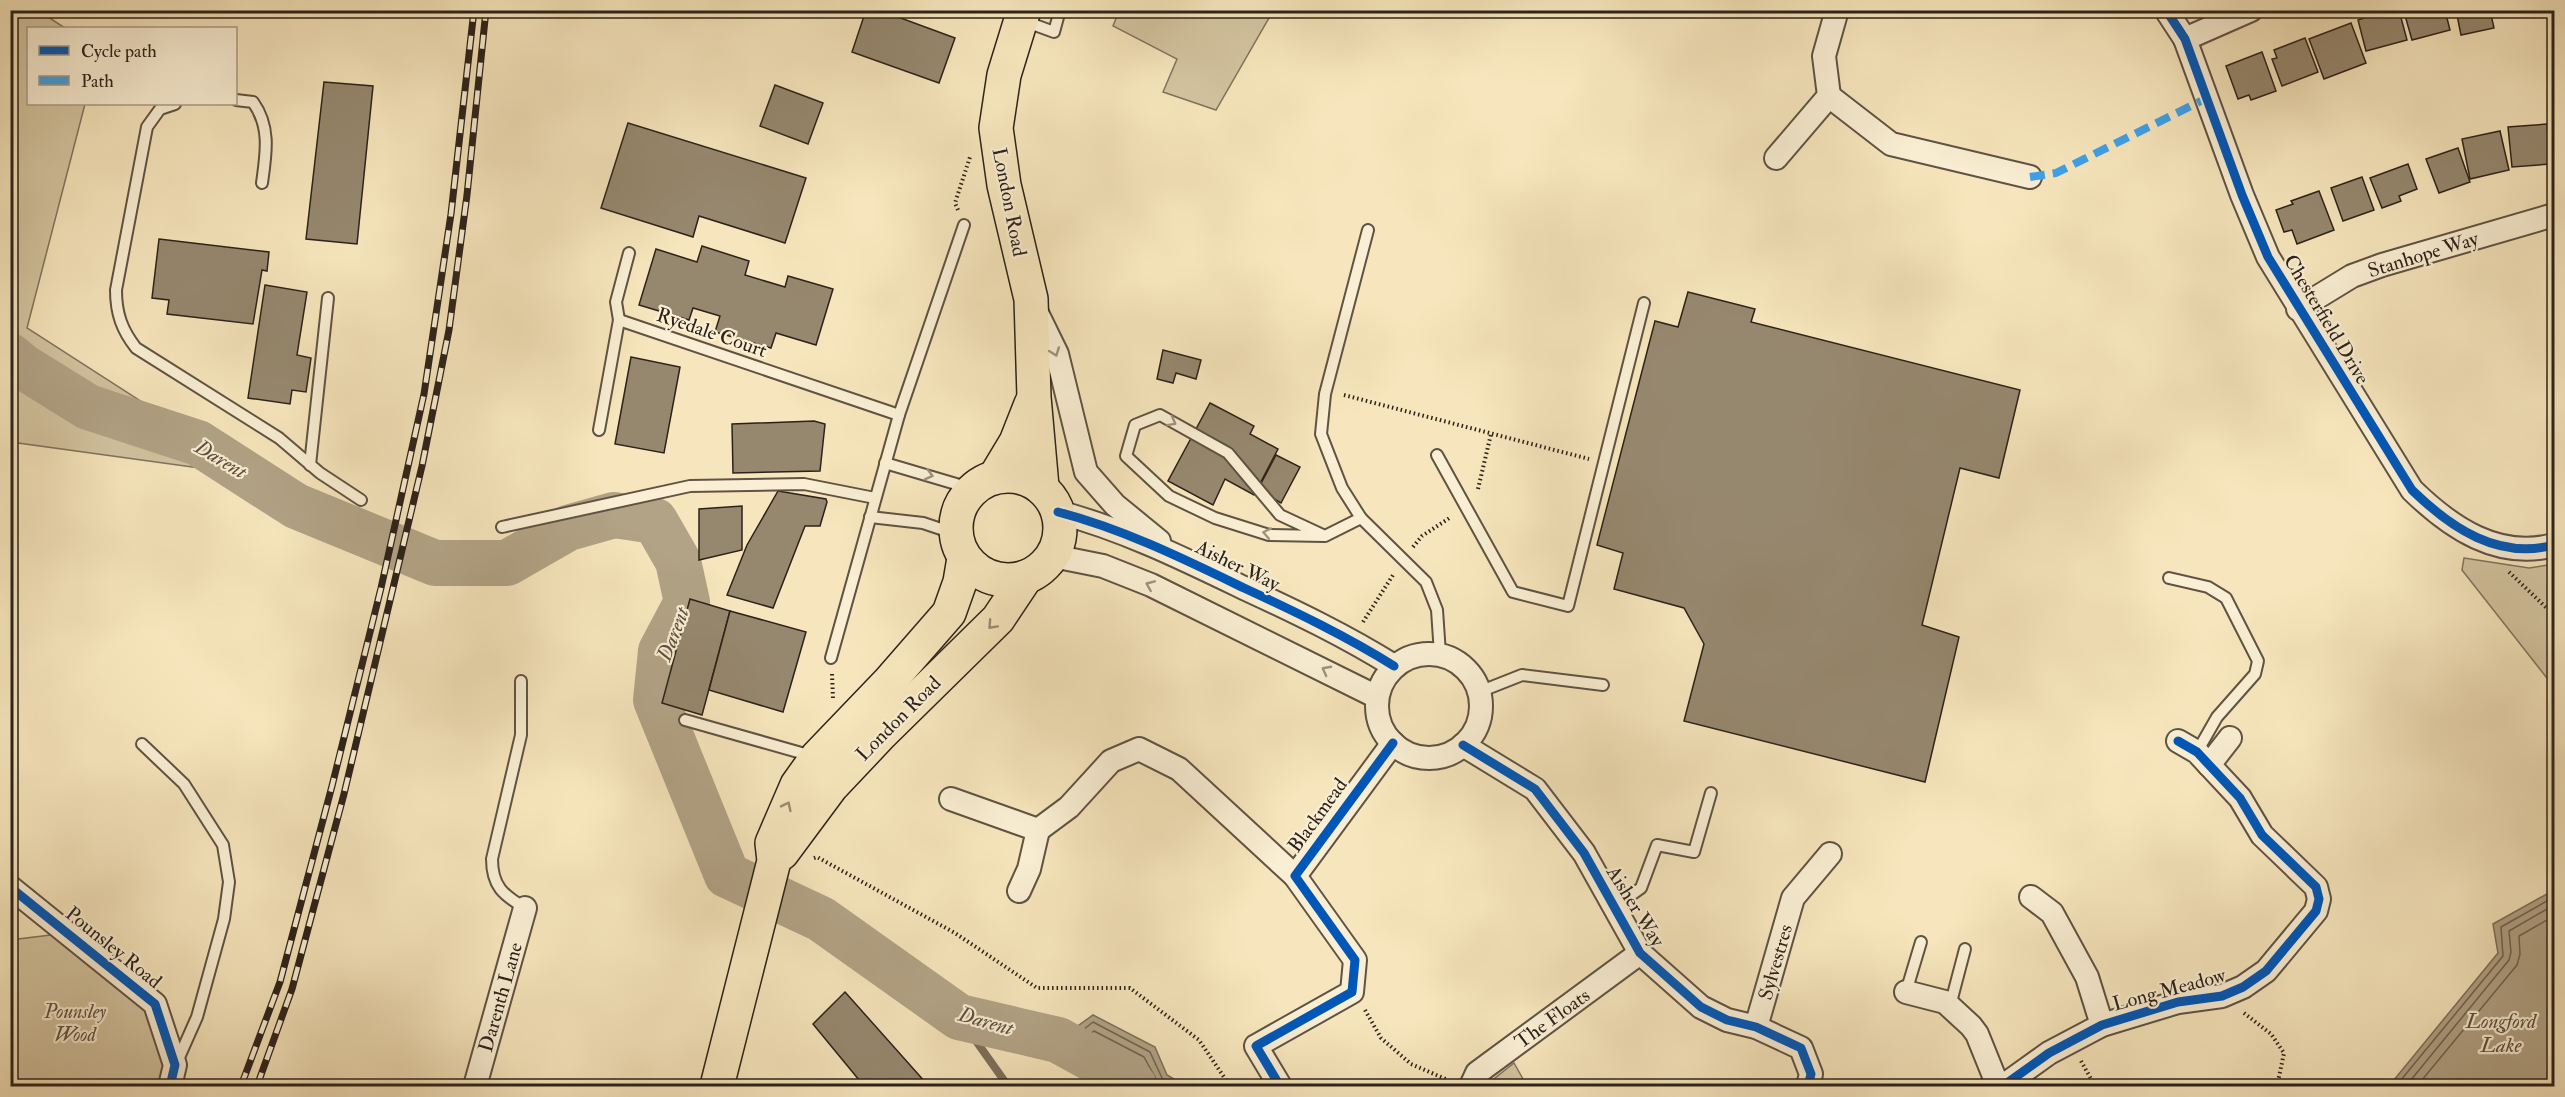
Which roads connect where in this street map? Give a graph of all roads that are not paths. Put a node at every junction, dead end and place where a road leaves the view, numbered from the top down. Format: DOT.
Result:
graph roads {
  1 [pos="1060,10"];
  2 [pos="1837,10"];
  3 [pos="2166,10"];
  4 [pos="2251,10"];
  5 [pos="1020,14"];
  6 [pos="2185,39"];
  7 [pos="1829,96"];
  8 [pos="237,100"];
  9 [pos="172,105"];
  10 [pos="1776,158"];
  11 [pos="2030,177"];
  12 [pos="262,183"];
  13 [pos="2554,215"];
  14 [pos="964,225"];
  15 [pos="1368,230"];
  16 [pos="629,253"];
  17 [pos="328,298"];
  18 [pos="1030,299"];
  19 [pos="1644,303"];
  20 [pos="2298,309"];
  21 [pos="619,320"];
  22 [pos="1034,397"];
  23 [pos="899,415"];
  24 [pos="599,430"];
  25 [pos="1437,455"];
  26 [pos="885,463"];
  27 [pos="310,465"];
  28 [pos="984,483"];
  29 [pos="875,498"];
  30 [pos="362,500"];
  31 [pos="1050,500"];
  32 [pos="870,517"];
  33 [pos="1361,518"];
  34 [pos="502,527"];
  35 [pos="1325,536"];
  36 [pos="2554,545"];
  37 [pos="960,546"];
  38 [pos="1053,556"];
  39 [pos="1179,556"];
  40 [pos="1026,577"];
  41 [pos="2169,578"];
  42 [pos="1440,654"];
  43 [pos="831,658"];
  44 [pos="1394,666"];
  45 [pos="521,681"];
  46 [pos="1603,685"];
  47 [pos="1479,692"];
  48 [pos="1377,697"];
  49 [pos="685,720"];
  50 [pos="2230,738"];
  51 [pos="1393,743"];
  52 [pos="142,744"];
  53 [pos="1463,745"];
  54 [pos="2195,753"];
  55 [pos="834,762"];
  56 [pos="1711,793"];
  57 [pos="951,799"];
  58 [pos="1038,830"];
  59 [pos="1830,854"];
  60 [pos="1295,876"];
  61 [pos="10,887"];
  62 [pos="1019,891"];
  63 [pos="2031,897"];
  64 [pos="525,908"];
  65 [pos="1612,908"];
  66 [pos="1921,942"];
  67 [pos="1965,949"];
  68 [pos="1640,953"];
  69 [pos="1906,993"];
  70 [pos="1950,1006"];
  71 [pos="2103,1025"];
  72 [pos="1756,1027"];
  73 [pos="173,1076"];
  74 [pos="1461,1084"];
  75 [pos="475,1086"];
  76 [pos="717,1086"];
  77 [pos="1280,1086"];
  78 [pos="1808,1086"];
  79 [pos="1998,1086"];
  80 [pos="2003,1086"];
  1 -- 5 [label="lane"];
  2 -- 7 [label="street"];
  3 -- 6 [label="street, Chesterfield Drive"];
  4 -- 6 [label="street"];
  5 -- 18 [label="main road, London Road"];
  6 -- 20 [label="street, Chesterfield Drive"];
  7 -- 10 [label="street"];
  7 -- 11 [label="street"];
  8 -- 12 [label="lane"];
  9 -- 27 [label="lane"];
  13 -- 20 [label="street, Stanhope Way"];
  14 -- 23 [label="lane"];
  15 -- 33 [label="lane"];
  16 -- 21 [label="lane"];
  17 -- 27 [label="lane"];
  18 -- 22 [label="main road, London Road"];
  18 -- 39 [label="street, one-way"];
  19 -- 25 [label="lane"];
  20 -- 36 [label="street, Chesterfield Drive"];
  21 -- 23 [label="lane, Ryedale Court"];
  21 -- 24 [label="lane"];
  22 -- 28 [label="main road, London Road"];
  22 -- 31 [label="main road, London Road"];
  23 -- 26 [label="lane"];
  26 -- 28 [label="lane, one-way"];
  26 -- 29 [label="lane"];
  27 -- 30 [label="lane"];
  28 -- 31 [label="main road"];
  28 -- 37 [label="main road, London Road"];
  29 -- 32 [label="lane"];
  29 -- 34 [label="lane"];
  31 -- 38 [label="main road, London Road"];
  31 -- 39 [label="street, Aisher Way"];
  32 -- 37 [label="lane"];
  32 -- 43 [label="lane"];
  33 -- 35 [label="lane"];
  33 -- 42 [label="lane"];
  35 -- 35 [label="lane, one-way"];
  37 -- 40 [label="main road"];
  37 -- 55 [label="main road, London Road"];
  38 -- 40 [label="main road, London Road"];
  48 -- 38 [label="street, one-way"];
  39 -- 44 [label="street, Aisher Way"];
  40 -- 55 [label="main road, London Road, one-way"];
  41 -- 54 [label="lane"];
  42 -- 44 [label="street"];
  42 -- 47 [label="street"];
  44 -- 48 [label="street"];
  45 -- 64 [label="lane"];
  46 -- 47 [label="lane"];
  47 -- 53 [label="street"];
  48 -- 51 [label="street"];
  49 -- 55 [label="lane"];
  50 -- 54 [label="street"];
  51 -- 53 [label="street"];
  51 -- 60 [label="street, Blackmead"];
  52 -- 73 [label="lane"];
  53 -- 65 [label="street, Aisher Way"];
  54 -- 71 [label="street, Long Meadow"];
  55 -- 76 [label="main road, London Road"];
  56 -- 65 [label="lane"];
  57 -- 58 [label="street"];
  58 -- 60 [label="street, Blackmead"];
  58 -- 62 [label="street"];
  59 -- 72 [label="street, Sylvestres"];
  60 -- 77 [label="street, Blackmead"];
  61 -- 73 [label="street, Pounsley Road"];
  63 -- 71 [label="street"];
  64 -- 75 [label="street, Darenth Lane"];
  65 -- 68 [label="street, Aisher Way"];
  66 -- 69 [label="lane"];
  67 -- 70 [label="lane"];
  68 -- 72 [label="street, Aisher Way"];
  68 -- 74 [label="street, The Floats"];
  69 -- 70 [label="street"];
  70 -- 79 [label="street"];
  71 -- 80 [label="street, Long Meadow"];
  72 -- 78 [label="street, Aisher Way"];
}
